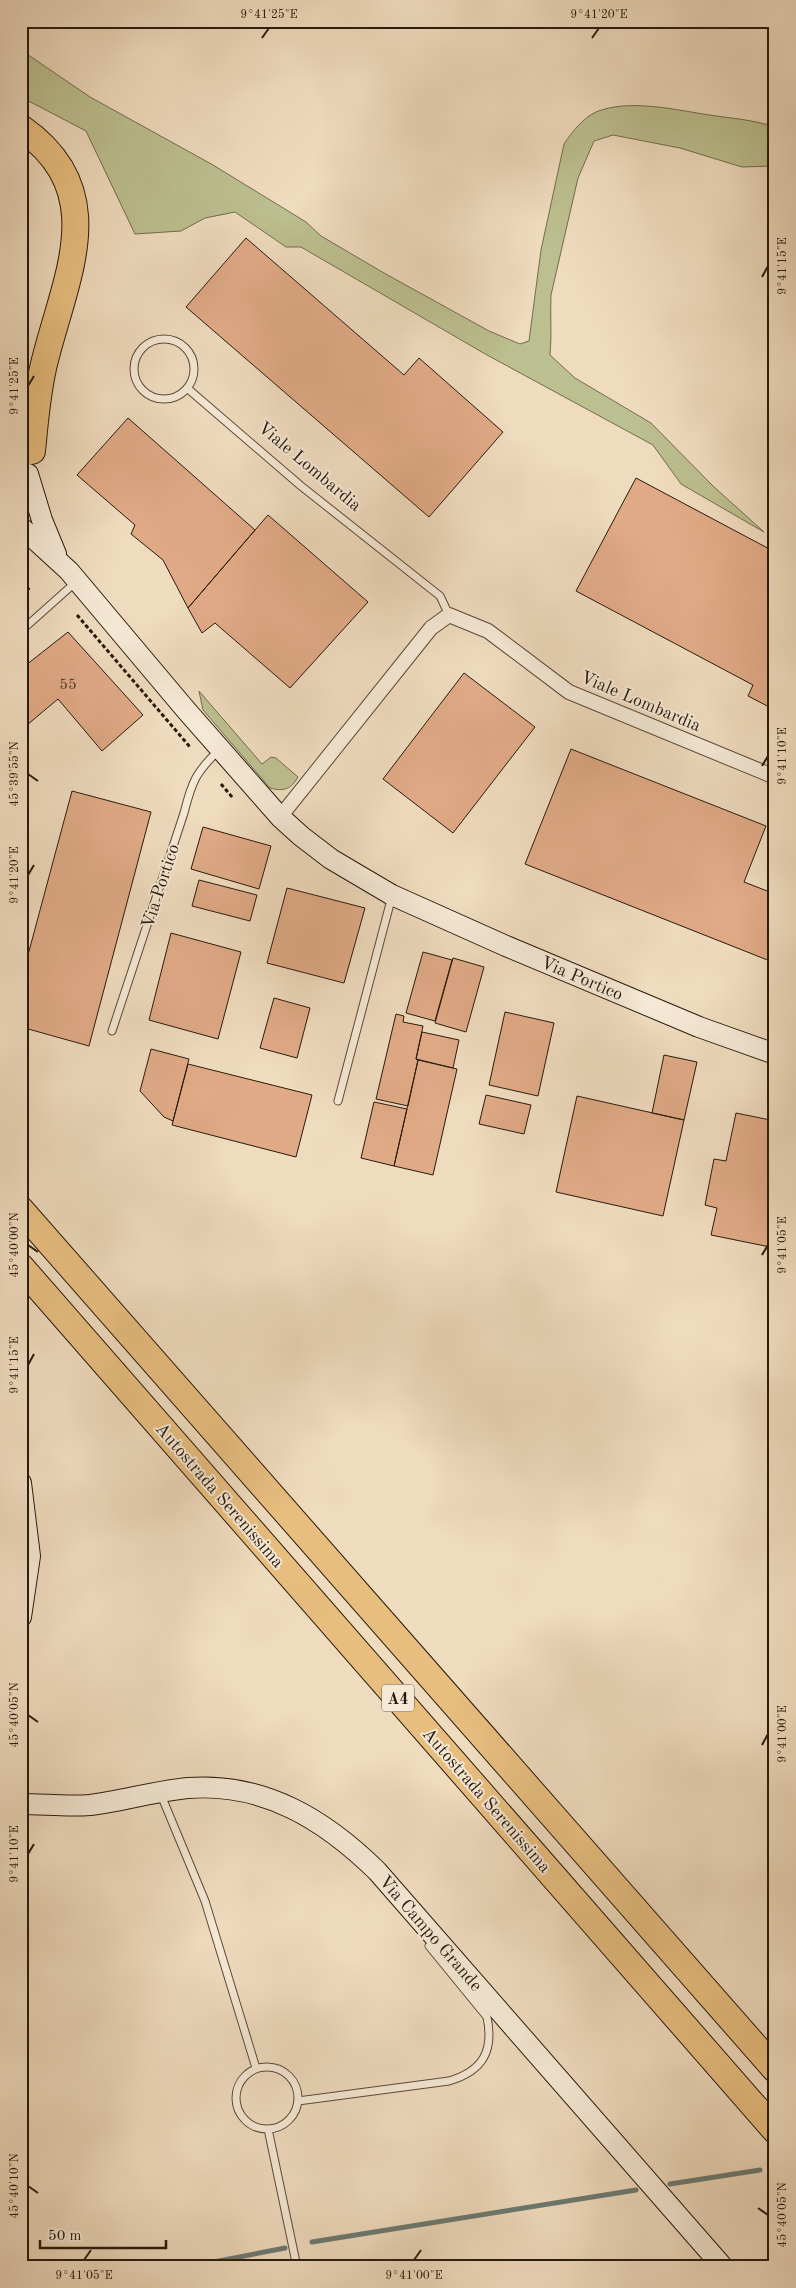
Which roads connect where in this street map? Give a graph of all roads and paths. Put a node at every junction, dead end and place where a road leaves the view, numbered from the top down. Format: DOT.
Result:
graph roads {
  1 [pos="21,128"];
  2 [pos="43,366"];
  3 [pos="187,388"];
  4 [pos="21,390"];
  5 [pos="21,404"];
  6 [pos="25,459"];
  7 [pos="21,527"];
  8 [pos="58,558"];
  9 [pos="77,581"];
  10 [pos="77,615"];
  11 [pos="448,615"];
  12 [pos="21,631"];
  13 [pos="190,747"];
  14 [pos="220,749"];
  15 [pos="775,777"];
  16 [pos="221,784"];
  17 [pos="233,798"];
  18 [pos="280,816"];
  19 [pos="392,894"];
  20 [pos="112,1031"];
  21 [pos="775,1054"];
  22 [pos="338,1101"];
  23 [pos="21,1210"];
  24 [pos="21,1267"];
  25 [pos="21,1483"];
  26 [pos="21,1617"];
  27 [pos="160,1792"];
  28 [pos="21,1795"];
  29 [pos="21,1804"];
  30 [pos="41,1804"];
  31 [pos="410,1910"];
  32 [pos="420,1934"];
  33 [pos="426,1942"];
  34 [pos="256,2068"];
  35 [pos="775,2069"];
  36 [pos="298,2101"];
  37 [pos="268,2129"];
  38 [pos="775,2130"];
  39 [pos="297,2267"];
  40 [pos="723,2267"];
  1 -- 2 [label="highway"];
  2 -- 4 [label="highway"];
  2 -- 5 [label="highway"];
  2 -- 6 [label="highway"];
  3 -- 3 [label="lane"];
  3 -- 11 [label="lane, Viale Lombardia"];
  6 -- 8 [label="main road, Via Portico"];
  7 -- 8 [label="main road, Via Portico"];
  8 -- 9 [label="main road, Via Portico"];
  9 -- 12 [label="lane"];
  9 -- 14 [label="main road, Via Portico"];
  10 -- 13 [label="path"];
  11 -- 15 [label="street, Viale Lombardia"];
  11 -- 18 [label="street"];
  14 -- 18 [label="main road, Via Portico"];
  14 -- 20 [label="lane, Via Portico"];
  16 -- 17 [label="path"];
  18 -- 19 [label="main road, Via Portico"];
  19 -- 21 [label="main road, Via Portico"];
  19 -- 22 [label="lane"];
  23 -- 35 [label="highway, A4"];
  24 -- 38 [label="highway, Autostrada Serenissima / A4"];
  25 -- 26 [label="main road"];
  27 -- 30 [label="main road, Via Campo Grande"];
  27 -- 31 [label="main road, Via Campo Grande"];
  27 -- 34 [label="lane"];
  28 -- 30 [label="main road, Via Campo Grande"];
  29 -- 30 [label="main road, Via Campo Grande"];
  31 -- 32 [label="lane"];
  31 -- 40 [label="main road, Via Campo Grande"];
  33 -- 36 [label="lane"];
  34 -- 36 [label="lane"];
  34 -- 37 [label="lane"];
  36 -- 37 [label="lane"];
  37 -- 39 [label="lane"];
}
